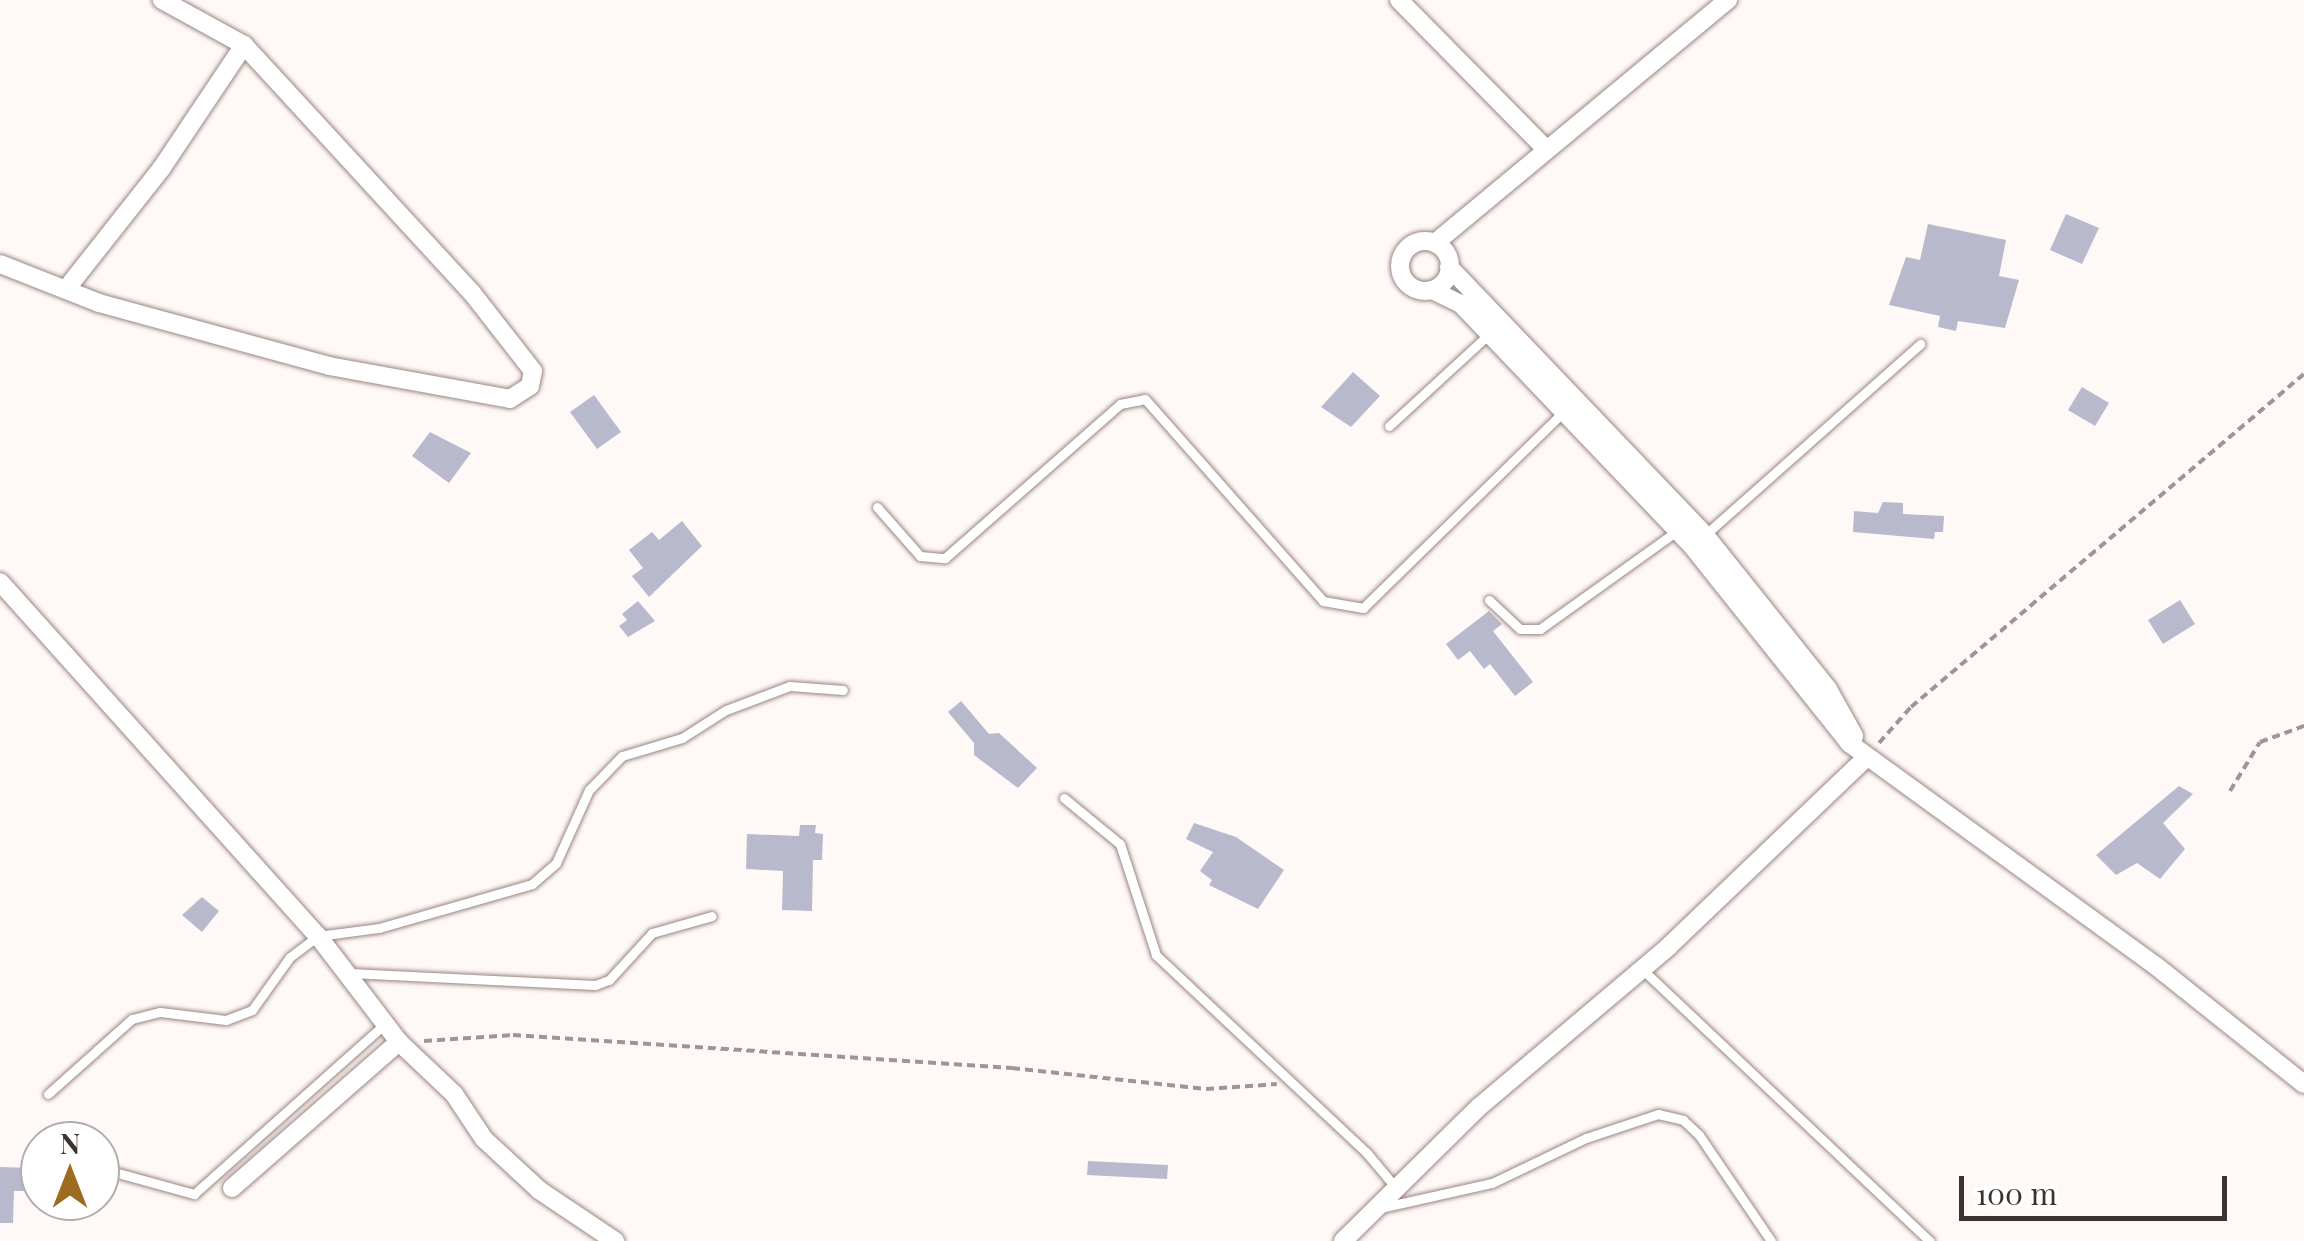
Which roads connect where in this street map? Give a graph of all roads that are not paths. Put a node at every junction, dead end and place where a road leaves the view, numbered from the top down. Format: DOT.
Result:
graph roads {
  1 [pos="162,0"];
  2 [pos="1399,0"];
  3 [pos="1728,0"];
  4 [pos="244,45"];
  5 [pos="1546,149"];
  6 [pos="1434,243"];
  7 [pos="0,264"];
  8 [pos="1450,267"];
  9 [pos="67,288"];
  10 [pos="1432,290"];
  11 [pos="1495,327"];
  12 [pos="1920,344"];
  13 [pos="1563,412"];
  14 [pos="1389,426"];
  15 [pos="876,507"];
  16 [pos="1677,531"];
  17 [pos="1698,540"];
  18 [pos="0,582"];
  19 [pos="1489,600"];
  20 [pos="843,690"];
  21 [pos="1866,758"];
  22 [pos="1064,798"];
  23 [pos="712,916"];
  24 [pos="318,936"];
  25 [pos="1642,969"];
  26 [pos="347,972"];
  27 [pos="386,1024"];
  28 [pos="399,1042"];
  29 [pos="2304,1084"];
  30 [pos="48,1094"];
  31 [pos="120,1174"];
  32 [pos="232,1188"];
  33 [pos="1398,1191"];
  34 [pos="1379,1208"];
  35 [pos="604,1238"];
  36 [pos="1343,1241"];
  37 [pos="1771,1241"];
  38 [pos="1930,1241"];
  1 -- 4 [label="street"];
  2 -- 5 [label="street"];
  3 -- 5 [label="street"];
  4 -- 9 [label="street"];
  4 -- 9 [label="street"];
  5 -- 6 [label="street"];
  6 -- 8 [label="street"];
  6 -- 10 [label="street"];
  7 -- 9 [label="street"];
  8 -- 10 [label="street"];
  8 -- 11 [label="street"];
  10 -- 11 [label="street"];
  11 -- 13 [label="street"];
  11 -- 14 [label="lane"];
  11 -- 17 [label="street"];
  12 -- 17 [label="lane"];
  13 -- 15 [label="lane"];
  13 -- 16 [label="street"];
  16 -- 17 [label="street"];
  16 -- 19 [label="lane"];
  17 -- 21 [label="street"];
  17 -- 21 [label="street"];
  18 -- 24 [label="street"];
  20 -- 24 [label="lane"];
  21 -- 25 [label="street"];
  21 -- 29 [label="street"];
  22 -- 33 [label="lane"];
  23 -- 26 [label="lane"];
  24 -- 26 [label="street"];
  24 -- 30 [label="lane"];
  25 -- 33 [label="street"];
  25 -- 38 [label="lane"];
  26 -- 27 [label="street"];
  27 -- 28 [label="street"];
  27 -- 31 [label="lane"];
  28 -- 32 [label="street"];
  28 -- 35 [label="street"];
  33 -- 34 [label="street"];
  34 -- 36 [label="street"];
  34 -- 37 [label="lane"];
}
